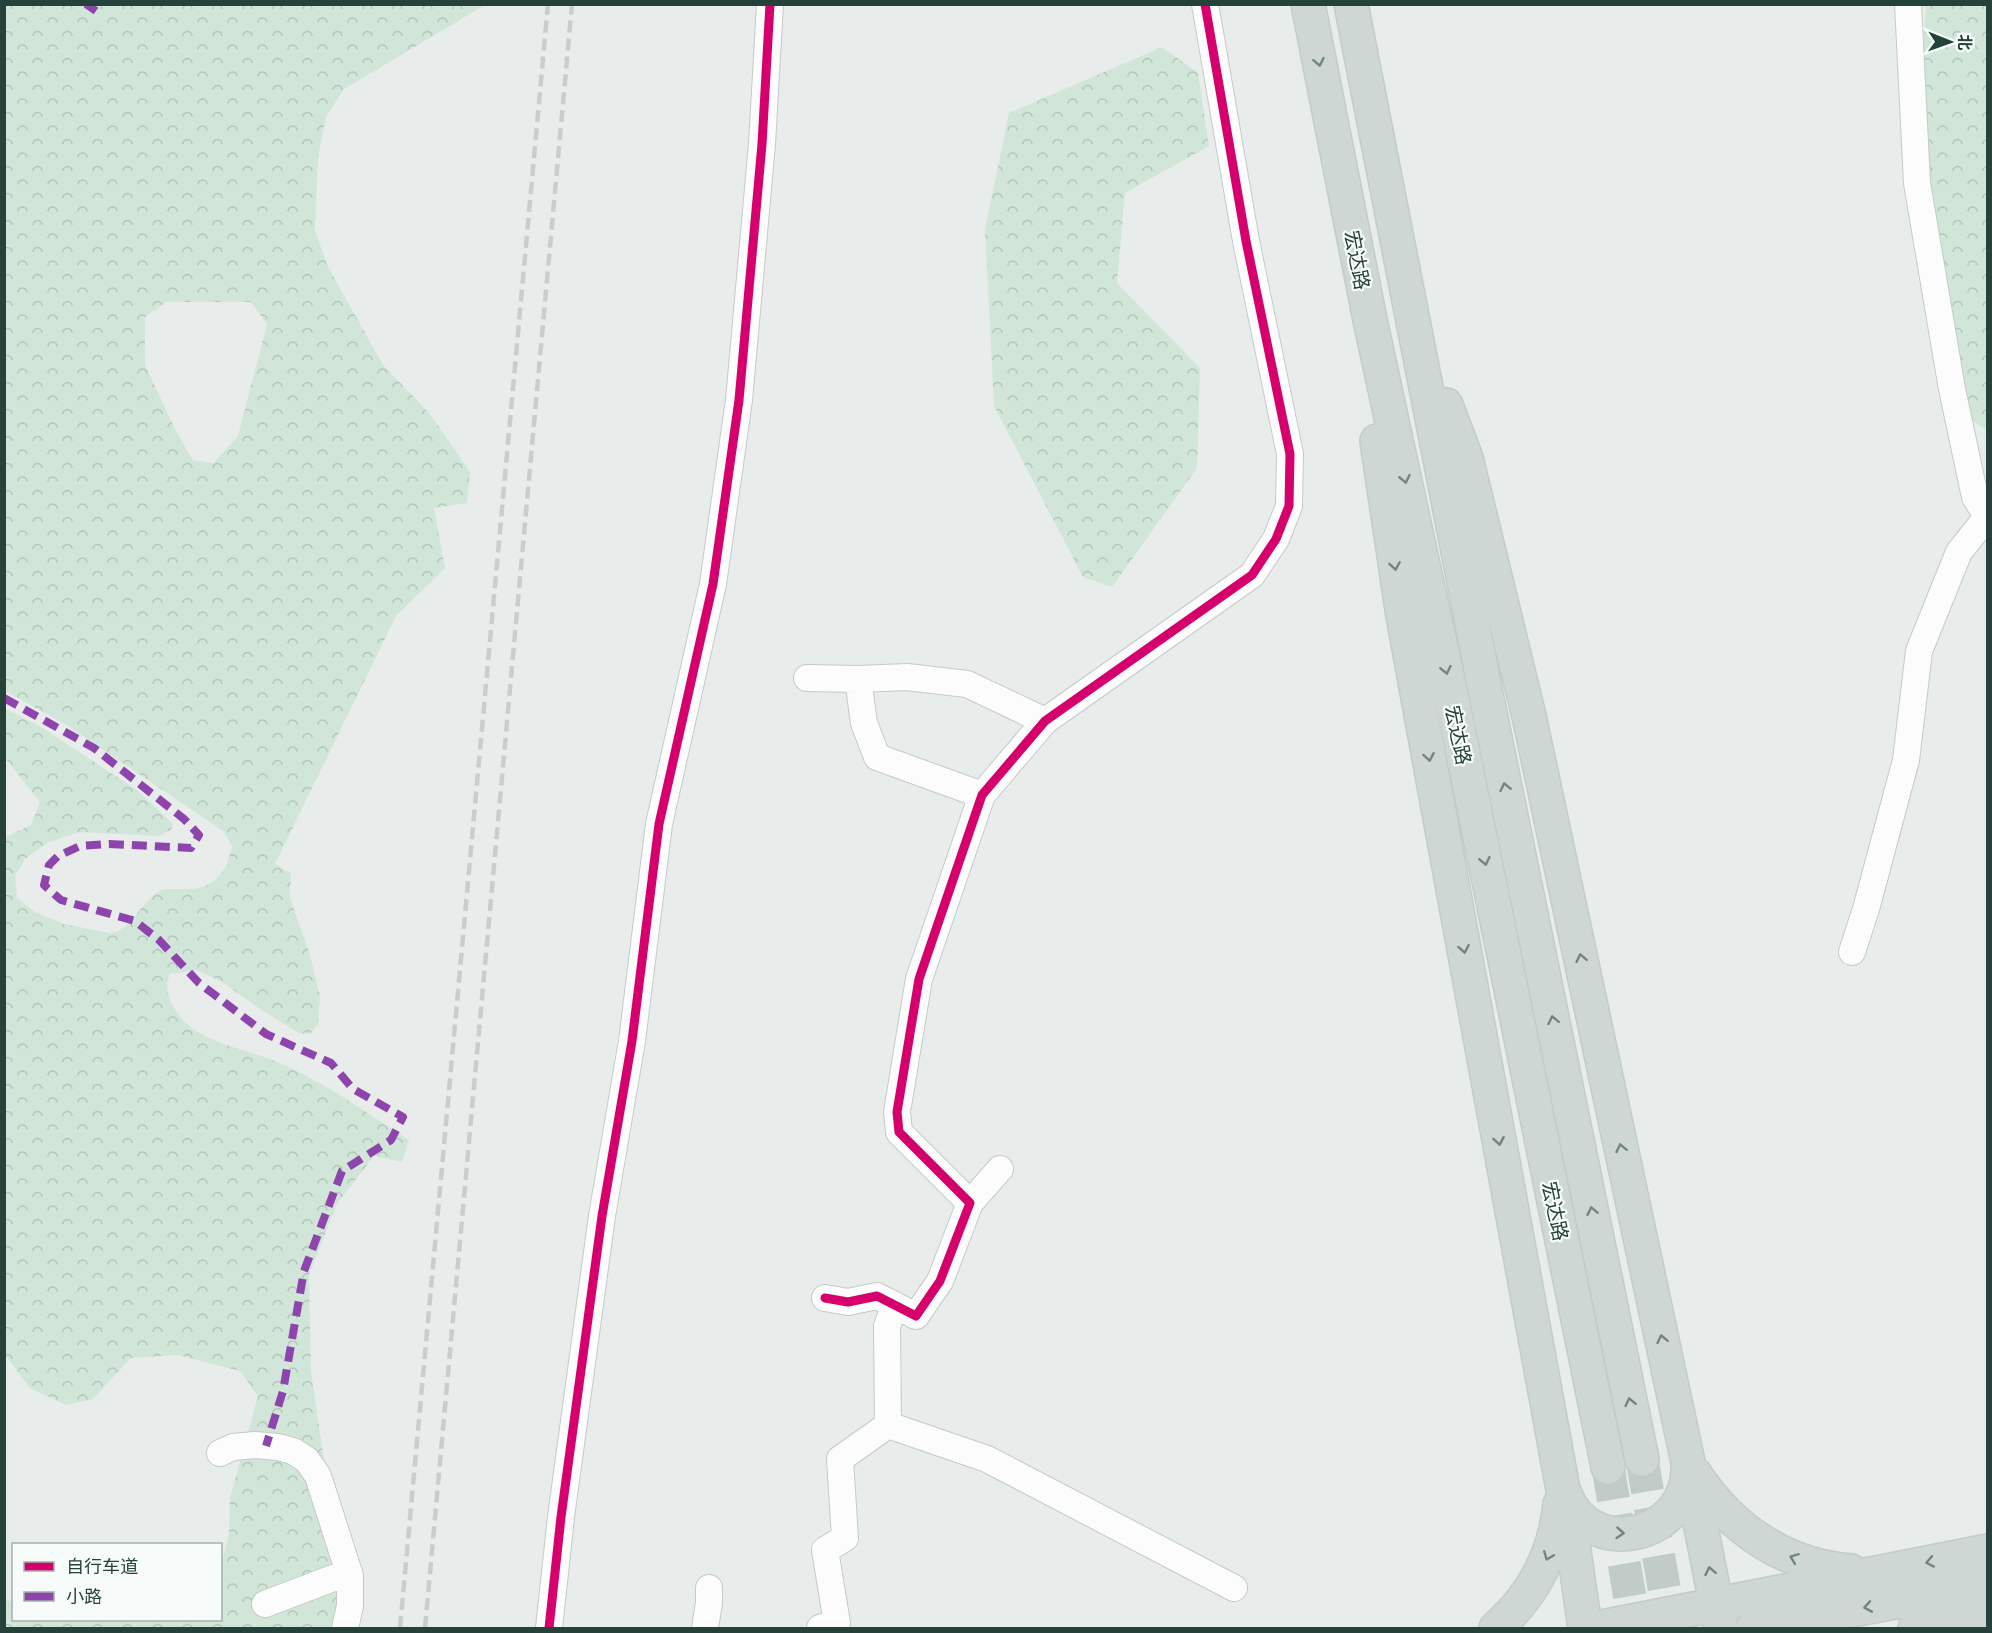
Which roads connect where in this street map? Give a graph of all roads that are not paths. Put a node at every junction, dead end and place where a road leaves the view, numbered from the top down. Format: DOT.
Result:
graph roads {
  1 [pos="770,4"];
  2 [pos="1205,4"];
  3 [pos="1308,4"];
  4 [pos="1351,4"];
  5 [pos="1908,4"];
  6 [pos="1412,315"];
  7 [pos="1370,320"];
  8 [pos="1987,517"];
  9 [pos="807,678"];
  10 [pos="858,679"];
  11 [pos="1045,721"];
  12 [pos="982,795"];
  13 [pos="1852,952"];
  14 [pos="1000,1169"];
  15 [pos="970,1203"];
  16 [pos="825,1298"];
  17 [pos="895,1305"];
  18 [pos="888,1425"];
  19 [pos="220,1453"];
  20 [pos="1642,1459"];
  21 [pos="1688,1462"];
  22 [pos="1608,1467"];
  23 [pos="1562,1482"];
  24 [pos="1988,1551"];
  25 [pos="1892,1569"];
  26 [pos="349,1572"];
  27 [pos="1988,1585"];
  28 [pos="708,1588"];
  29 [pos="1234,1588"];
  30 [pos="265,1604"];
  31 [pos="1988,1610"];
  32 [pos="1719,1616"];
  33 [pos="345,1629"];
  34 [pos="549,1629"];
  35 [pos="705,1629"];
  36 [pos="820,1629"];
  37 [pos="1496,1629"];
  38 [pos="1585,1629"];
  39 [pos="1597,1629"];
  40 [pos="1754,1629"];
  41 [pos="1915,1629"];
  1 -- 34 [label="street"];
  2 -- 11 [label="street"];
  3 -- 7 [label="main road, 宏达路, one-way"];
  4 -- 6 [label="main road, 宏达路"];
  5 -- 8 [label="street"];
  20 -- 6 [label="main road, 宏达路, one-way"];
  21 -- 6 [label="main road, one-way"];
  7 -- 22 [label="main road, 宏达路, one-way"];
  7 -- 23 [label="main road, one-way"];
  8 -- 13 [label="street"];
  9 -- 10 [label="street"];
  10 -- 11 [label="street"];
  10 -- 12 [label="street"];
  11 -- 12 [label="street"];
  12 -- 15 [label="street"];
  14 -- 15 [label="street"];
  15 -- 17 [label="street"];
  16 -- 17 [label="street"];
  17 -- 18 [label="street"];
  18 -- 29 [label="street"];
  18 -- 36 [label="street"];
  19 -- 26 [label="street"];
  23 -- 21 [label="main road, one-way"];
  25 -- 21 [label="main road, one-way"];
  32 -- 21 [label="main road, one-way"];
  23 -- 37 [label="main road, one-way"];
  23 -- 38 [label="main road"];
  24 -- 25 [label="main road, one-way"];
  25 -- 32 [label="main road"];
  26 -- 30 [label="street"];
  26 -- 33 [label="street"];
  27 -- 40 [label="main road, one-way"];
  28 -- 35 [label="street"];
  31 -- 41 [label="main road"];
  32 -- 39 [label="main road"];
}
